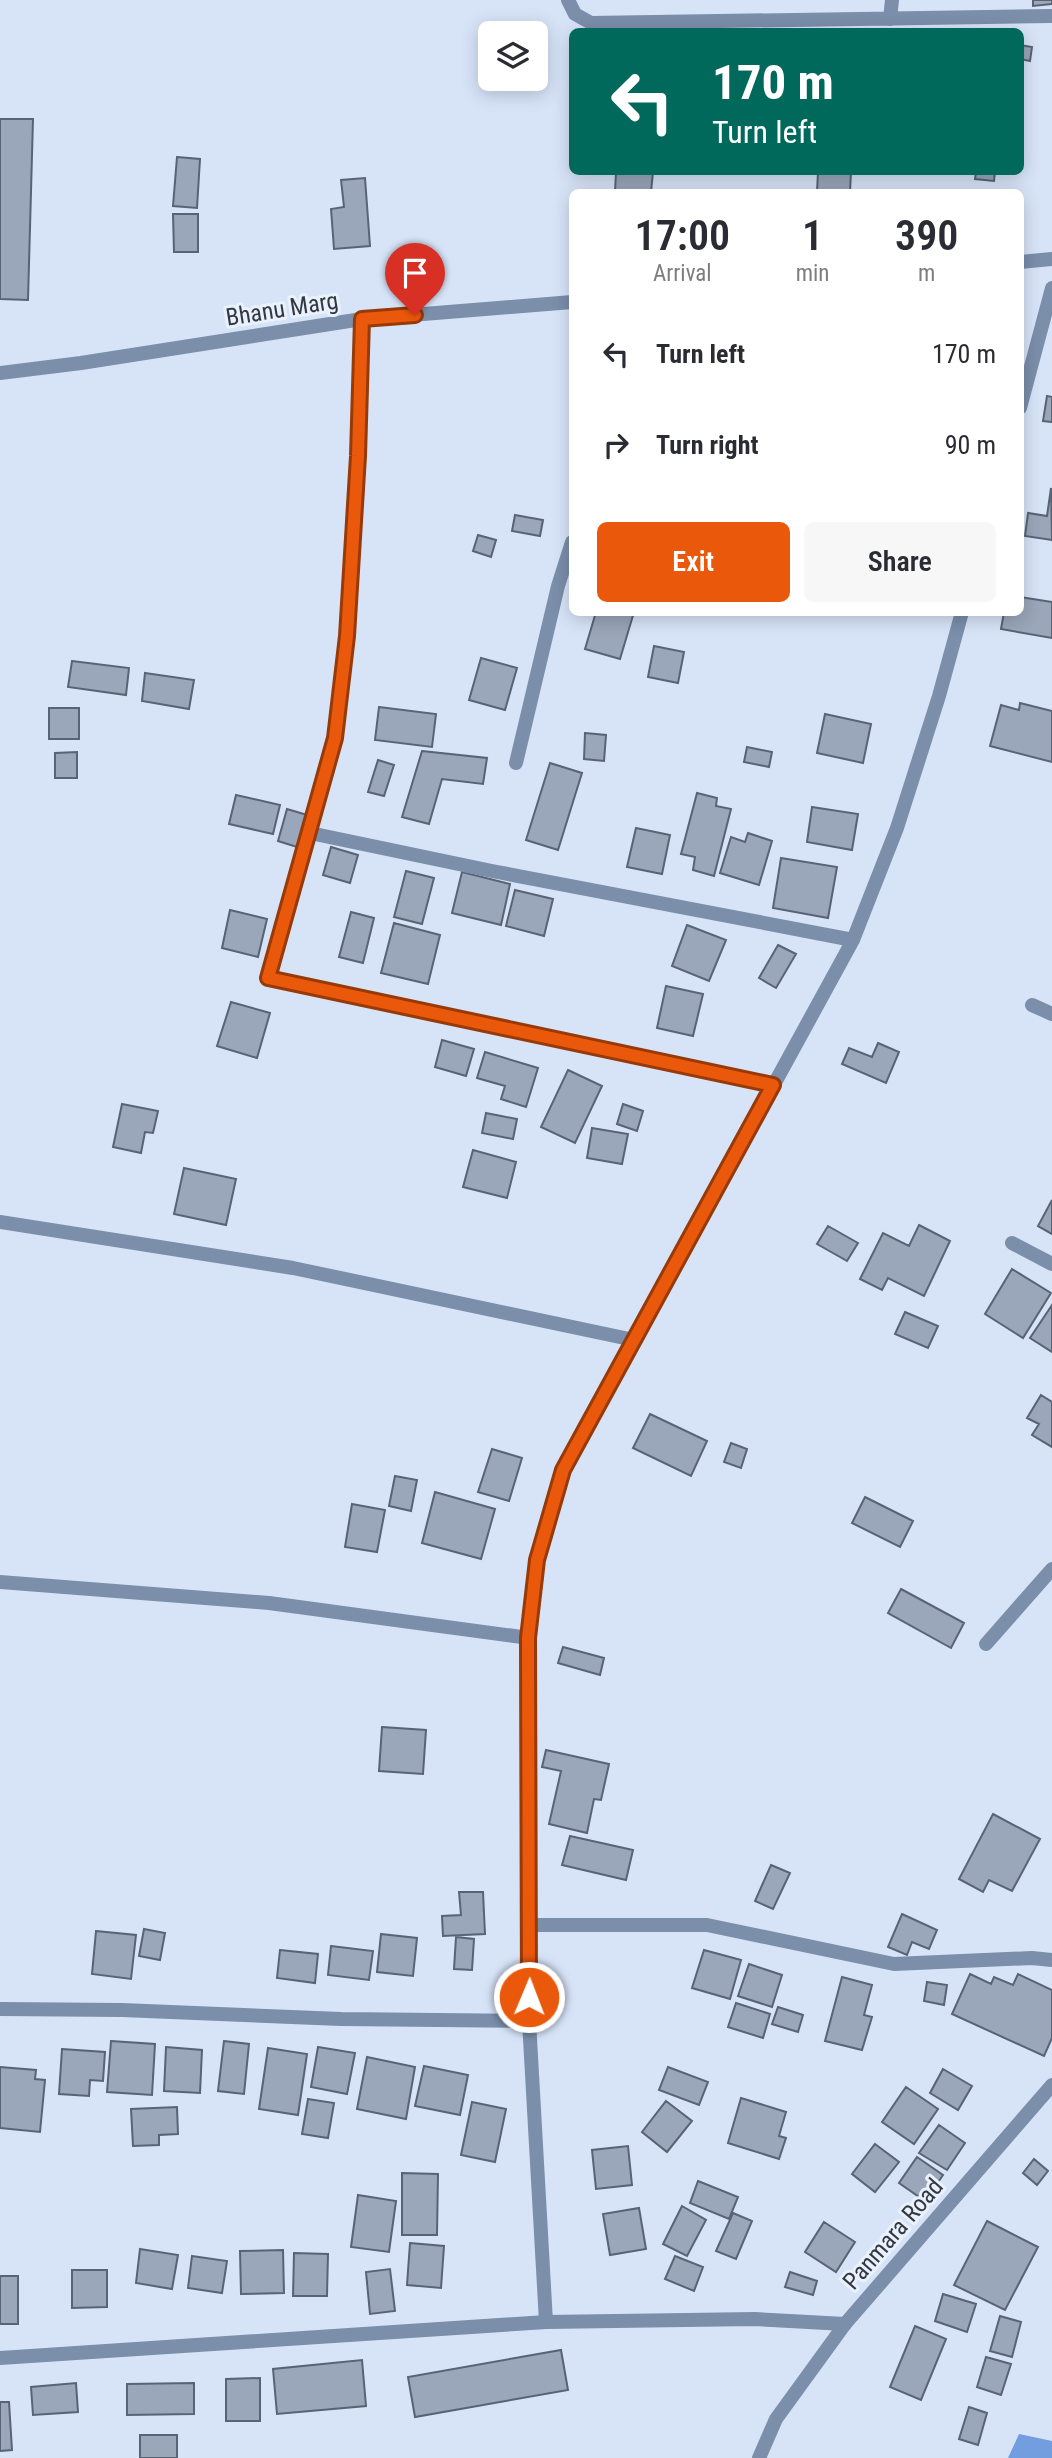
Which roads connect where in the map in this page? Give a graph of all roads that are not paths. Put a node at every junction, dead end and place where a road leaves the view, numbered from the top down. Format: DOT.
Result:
graph roads {
  1 [pos="568,0"];
  2 [pos="892,0"];
  3 [pos="1052,16"];
  4 [pos="890,19"];
  5 [pos="1052,259"];
  6 [pos="1024,262"];
  7 [pos="1052,288"];
  8 [pos="569,302"];
  9 [pos="362,319"];
  10 [pos="0,373"];
  11 [pos="1024,393"];
  12 [pos="569,551"];
  13 [pos="961,616"];
  14 [pos="516,763"];
  15 [pos="310,833"];
  16 [pos="853,940"];
  17 [pos="1032,1005"];
  18 [pos="1052,1013"];
  19 [pos="773,1085"];
  20 [pos="0,1222"];
  21 [pos="1012,1243"];
  22 [pos="1052,1264"];
  23 [pos="634,1340"];
  24 [pos="1052,1569"];
  25 [pos="0,1582"];
  26 [pos="528,1638"];
  27 [pos="986,1644"];
  28 [pos="530,1925"];
  29 [pos="1052,1960"];
  30 [pos="0,2009"];
  31 [pos="529,2021"];
  32 [pos="1052,2085"];
  33 [pos="546,2322"];
  34 [pos="845,2324"];
  35 [pos="0,2358"];
  36 [pos="759,2458"];
  1 -- 4 [label="street"];
  2 -- 4 [label="street"];
  3 -- 4 [label="street"];
  5 -- 6 [label="street"];
  7 -- 11 [label="street"];
  8 -- 9 [label="street, Bhanu Marg"];
  9 -- 10 [label="street, Bhanu Marg"];
  9 -- 15 [label="street"];
  12 -- 14 [label="street"];
  13 -- 16 [label="street"];
  15 -- 16 [label="street"];
  15 -- 19 [label="street"];
  16 -- 19 [label="street"];
  17 -- 18 [label="street"];
  19 -- 23 [label="street"];
  20 -- 23 [label="street"];
  21 -- 22 [label="street"];
  23 -- 26 [label="street"];
  24 -- 27 [label="street"];
  25 -- 26 [label="street"];
  26 -- 28 [label="street"];
  28 -- 29 [label="street"];
  28 -- 31 [label="street"];
  30 -- 31 [label="street"];
  31 -- 33 [label="street"];
  32 -- 34 [label="street, Panmara Road"];
  33 -- 34 [label="street"];
  33 -- 35 [label="street"];
  34 -- 36 [label="street, Panmara Road"];
}
